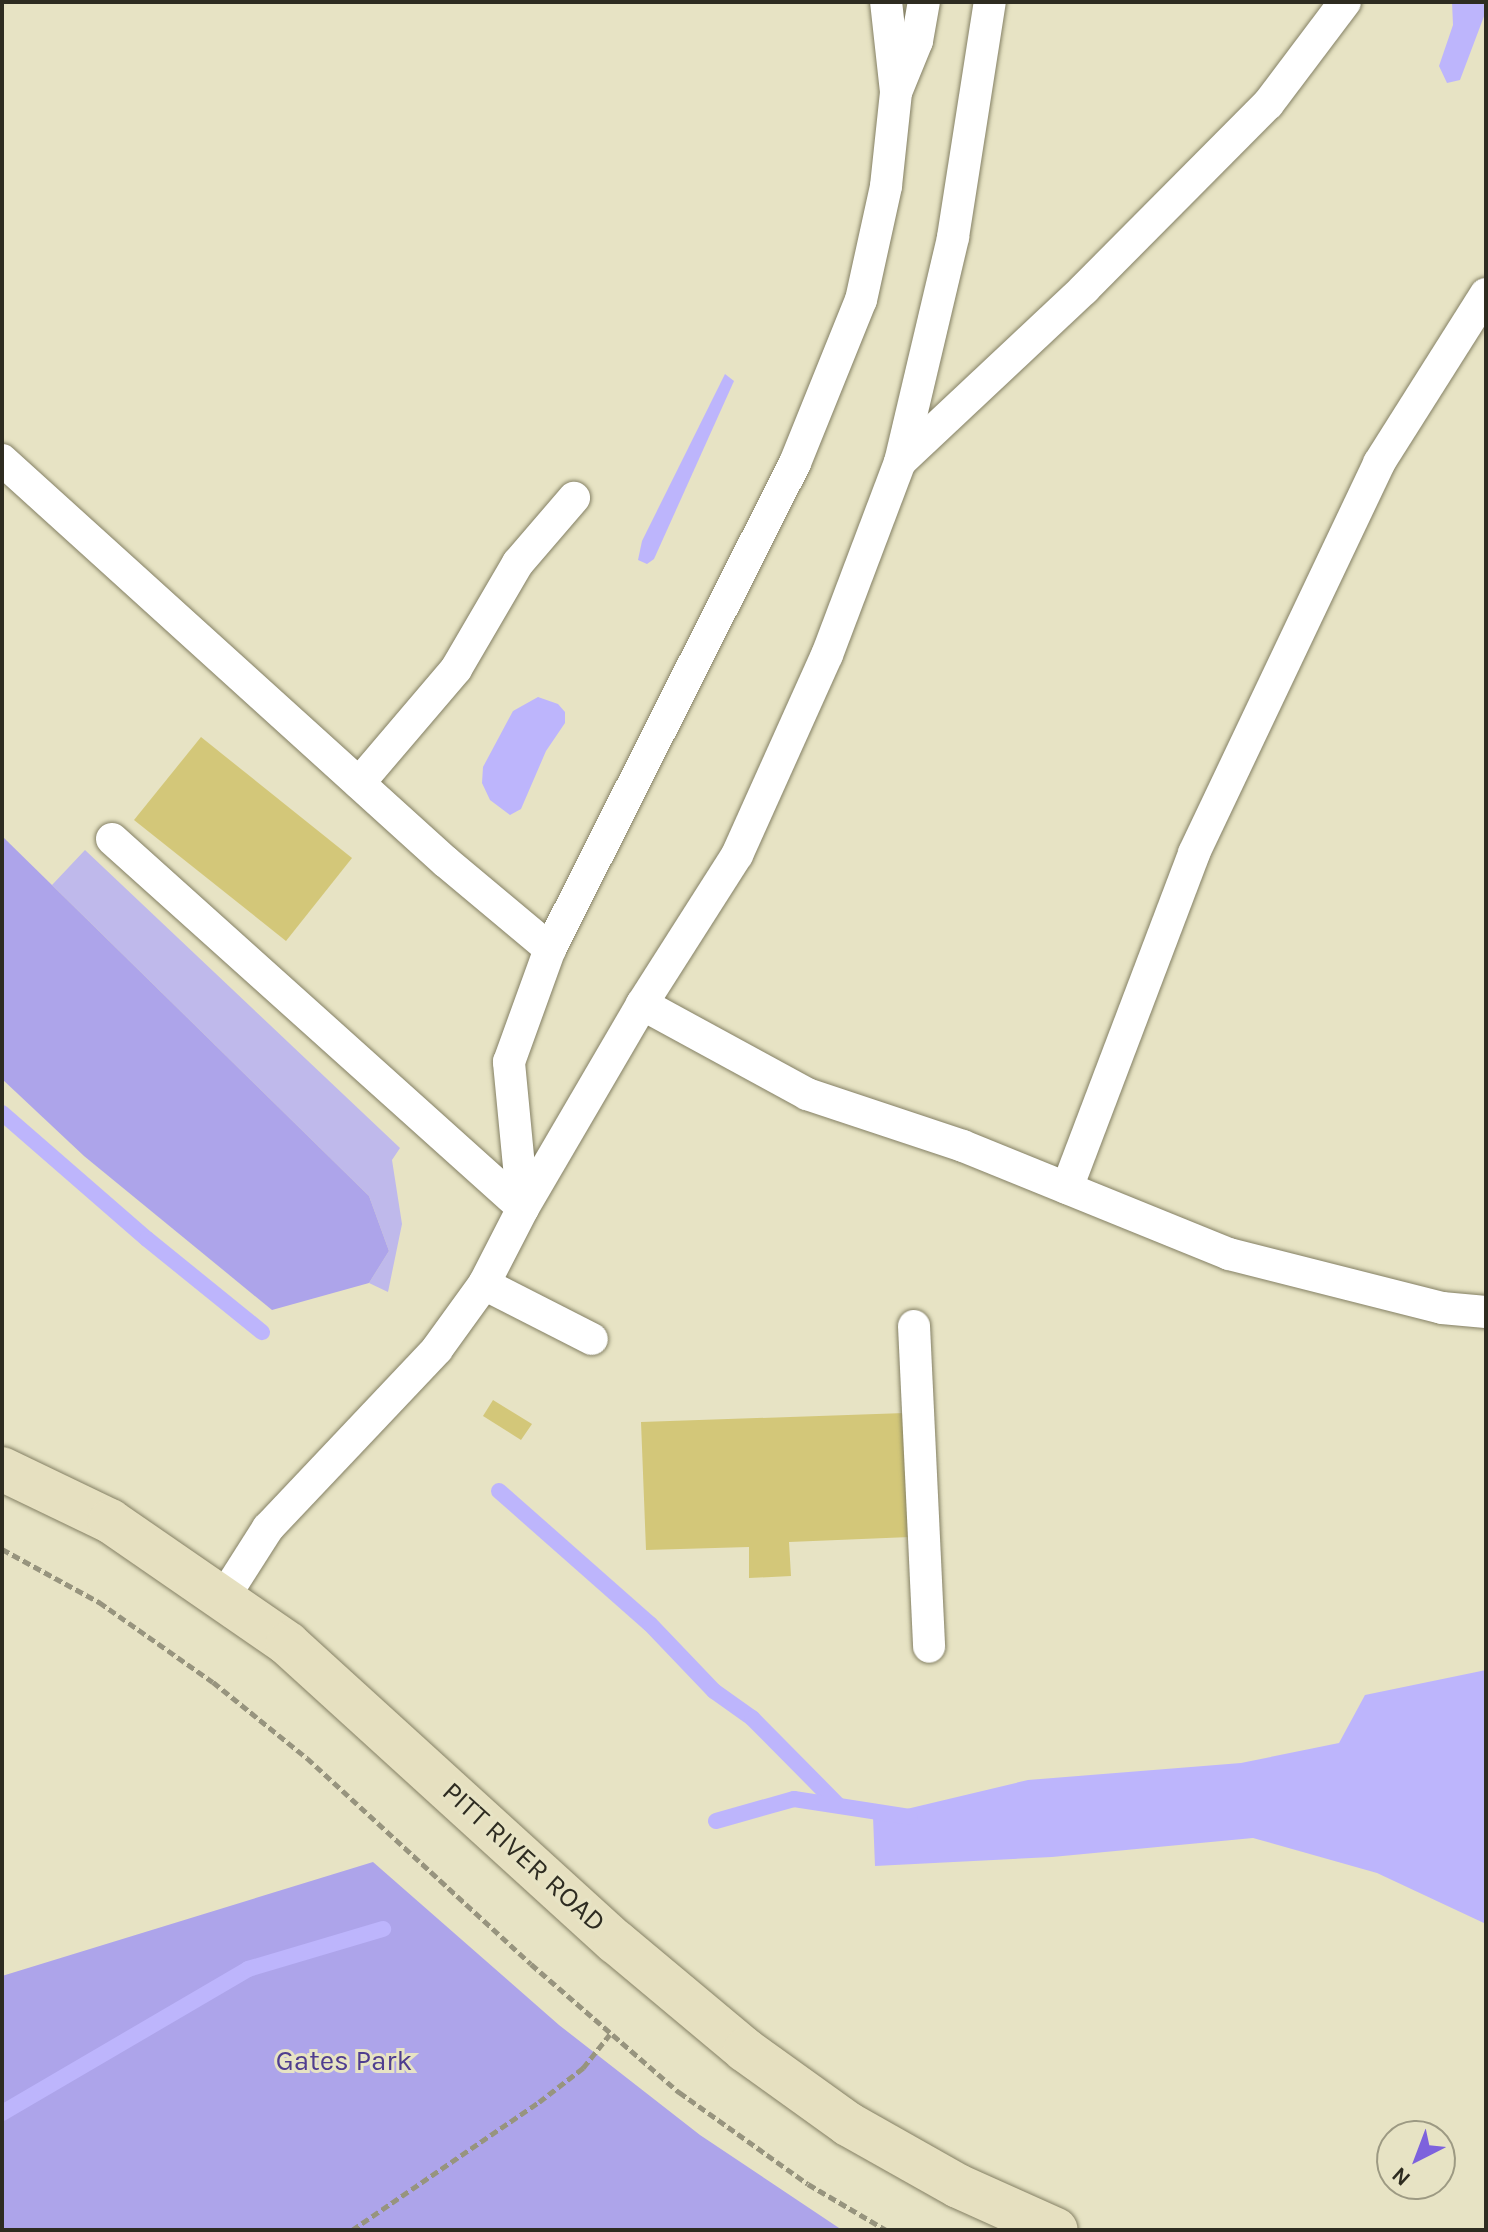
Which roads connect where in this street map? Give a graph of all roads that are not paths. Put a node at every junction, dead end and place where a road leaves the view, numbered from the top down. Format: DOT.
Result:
graph roads {
  1 [pos="886,2"];
  2 [pos="924,2"];
  3 [pos="990,2"];
  4 [pos="1345,2"];
  5 [pos="896,92"];
  6 [pos="1486,294"];
  7 [pos="2,460"];
  8 [pos="900,462"];
  9 [pos="574,498"];
  10 [pos="359,783"];
  11 [pos="112,839"];
  12 [pos="550,949"];
  13 [pos="642,1004"];
  14 [pos="1067,1188"];
  15 [pos="523,1208"];
  16 [pos="484,1284"];
  17 [pos="1486,1312"];
  18 [pos="914,1326"];
  19 [pos="592,1339"];
  20 [pos="2,1469"];
  21 [pos="224,1597"];
  22 [pos="929,1647"];
  23 [pos="1056,2230"];
  1 -- 5 [label="lane"];
  2 -- 5 [label="lane"];
  3 -- 8 [label="lane"];
  4 -- 8 [label="lane"];
  5 -- 12 [label="lane"];
  6 -- 14 [label="lane"];
  7 -- 10 [label="lane"];
  8 -- 13 [label="lane"];
  9 -- 10 [label="lane"];
  10 -- 12 [label="lane"];
  11 -- 15 [label="lane"];
  12 -- 15 [label="lane"];
  13 -- 14 [label="lane"];
  13 -- 15 [label="lane"];
  14 -- 17 [label="lane"];
  15 -- 16 [label="lane"];
  16 -- 19 [label="lane"];
  16 -- 21 [label="lane"];
  18 -- 22 [label="lane"];
  20 -- 21 [label="main road, PITT RIVER ROAD"];
  21 -- 23 [label="main road, PITT RIVER ROAD"];
}
